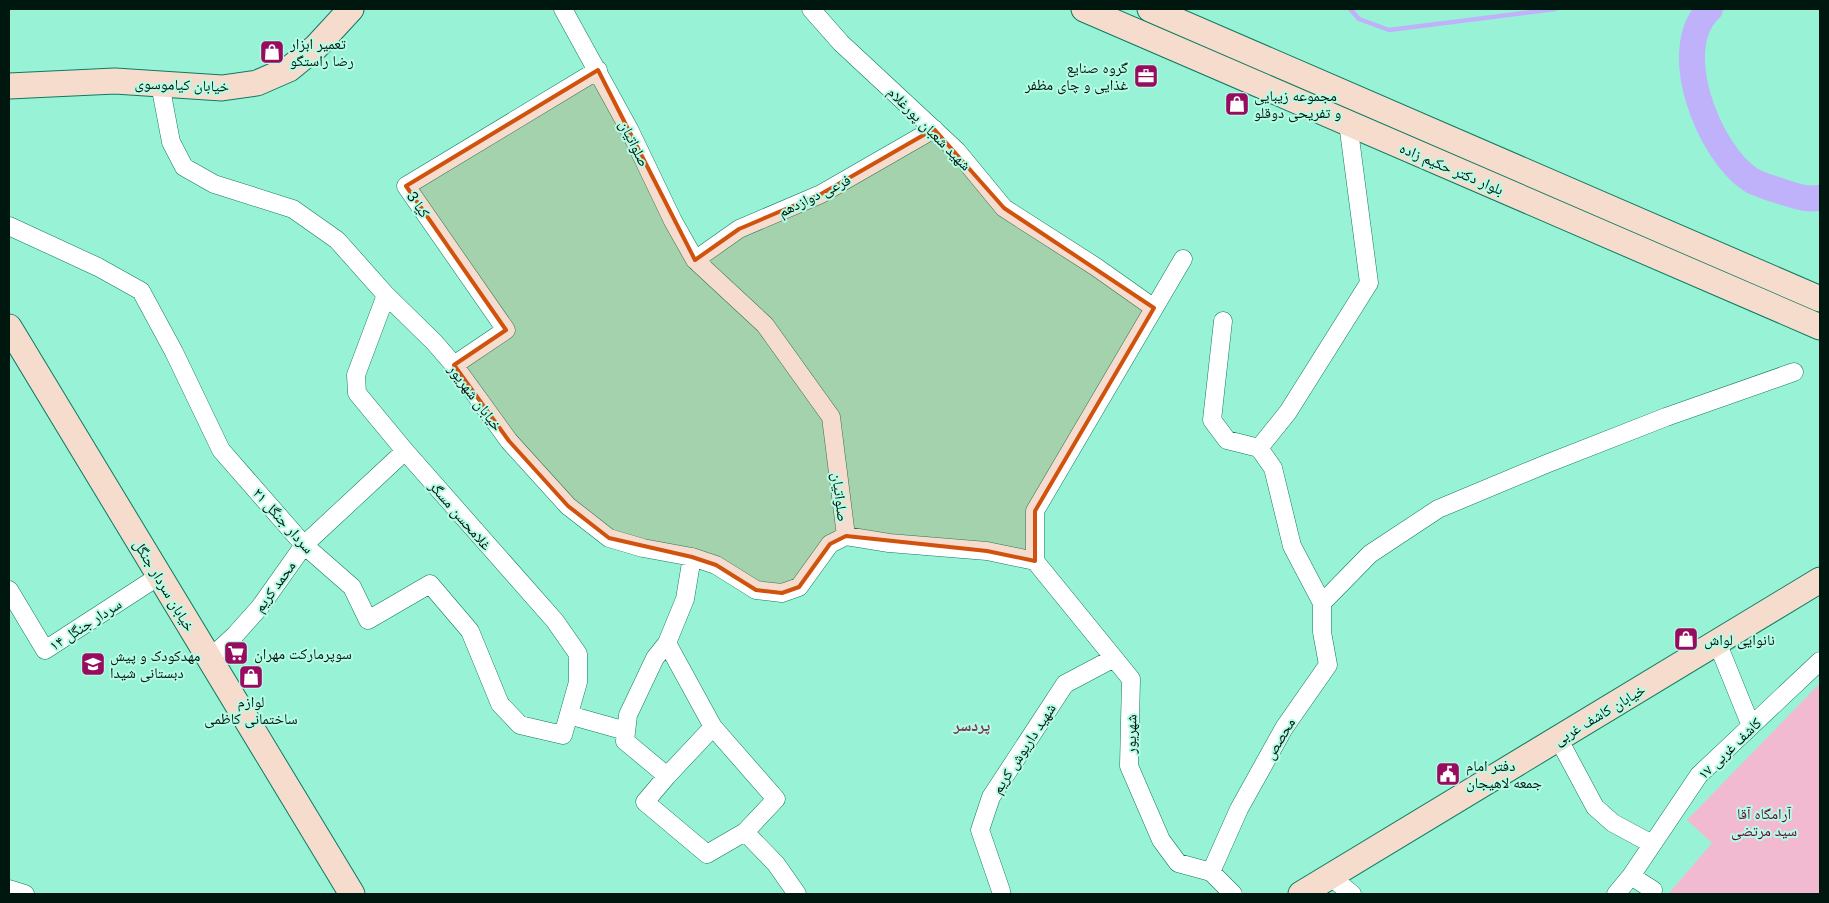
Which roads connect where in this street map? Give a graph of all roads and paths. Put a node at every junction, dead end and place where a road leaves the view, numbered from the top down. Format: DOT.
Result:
graph roads {
  1 [pos="351,9"];
  2 [pos="563,9"];
  3 [pos="810,9"];
  4 [pos="1084,9"];
  5 [pos="1150,9"];
  6 [pos="1290,68"];
  7 [pos="598,70"];
  8 [pos="160,84"];
  9 [pos="11,87"];
  10 [pos="1279,93"];
  11 [pos="1348,123"];
  12 [pos="934,129"];
  13 [pos="9,226"];
  14 [pos="1183,259"];
  15 [pos="694,260"];
  16 [pos="386,295"];
  17 [pos="1820,299"];
  18 [pos="1154,308"];
  19 [pos="1223,321"];
  20 [pos="1820,327"];
  21 [pos="13,342"];
  22 [pos="454,366"];
  23 [pos="1794,372"];
  24 [pos="1259,448"];
  25 [pos="405,451"];
  26 [pos="846,536"];
  27 [pos="304,545"];
  28 [pos="692,557"];
  29 [pos="1035,561"];
  30 [pos="159,576"];
  31 [pos="1820,580"];
  32 [pos="9,590"];
  33 [pos="1322,603"];
  34 [pos="1717,642"];
  35 [pos="667,643"];
  36 [pos="1114,658"];
  37 [pos="209,659"];
  38 [pos="1820,661"];
  39 [pos="569,715"];
  40 [pos="1751,726"];
  41 [pos="714,727"];
  42 [pos="626,731"];
  43 [pos="563,735"];
  44 [pos="1558,738"];
  45 [pos="667,776"];
  46 [pos="746,832"];
  47 [pos="1652,844"];
  48 [pos="1211,872"];
  49 [pos="1330,876"];
  50 [pos="1631,876"];
  51 [pos="9,889"];
  52 [pos="25,894"];
  53 [pos="352,894"];
  54 [pos="797,894"];
  55 [pos="1001,894"];
  56 [pos="1233,894"];
  57 [pos="1301,894"];
  58 [pos="1352,894"];
  59 [pos="1616,894"];
  60 [pos="1651,894"];
  1 -- 8 [label="main road, خیابان کیاموسوی"];
  2 -- 7 [label="street, صلواتیان"];
  3 -- 12 [label="street, شهید شعبان پورغلام"];
  4 -- 10 [label="main road, بلوار دکتر حکیم زاده"];
  5 -- 6 [label="main road, بلوار دکتر حکیم زاده"];
  6 -- 10 [label="main road"];
  6 -- 17 [label="main road, بلوار دکتر حکیم زاده"];
  7 -- 15 [label="street, صلواتیان"];
  7 -- 22 [label="street, کیا 3"];
  8 -- 9 [label="main road, خیابان کیاموسوی"];
  8 -- 16 [label="street, خیابان شهریور"];
  10 -- 11 [label="main road, بلوار دکتر حکیم زاده"];
  11 -- 20 [label="main road, بلوار دکتر حکیم زاده"];
  11 -- 24 [label="street"];
  12 -- 15 [label="street, فرعی دوازدهم"];
  12 -- 18 [label="street, شهید شعبان پورغلام"];
  13 -- 27 [label="street, سردار جنگل ۲۱"];
  14 -- 18 [label="street"];
  15 -- 26 [label="street, صلواتیان"];
  16 -- 22 [label="street, خیابان شهریور"];
  16 -- 25 [label="street, غلامحسن مسگر"];
  18 -- 29 [label="street"];
  19 -- 24 [label="street"];
  21 -- 30 [label="main road, خیابان سردار جنگل"];
  22 -- 28 [label="street, خیابان شهریور"];
  23 -- 33 [label="street"];
  24 -- 33 [label="street"];
  25 -- 27 [label="street, محمد کریم"];
  25 -- 39 [label="street, غلامحسن مسگر"];
  26 -- 28 [label="street, خیابان شهریور"];
  26 -- 29 [label="street, صلواتیان"];
  27 -- 37 [label="street, محمد کریم"];
  27 -- 43 [label="street, سردار جنگل ۲۱"];
  28 -- 35 [label="street"];
  29 -- 36 [label="street, شهریور"];
  30 -- 32 [label="street, سردار جنگل ۱۴"];
  30 -- 37 [label="main road, خیابان سردار جنگل"];
  31 -- 34 [label="main road, خیابان کاشف غربی"];
  33 -- 48 [label="street, محصص"];
  34 -- 40 [label="street"];
  34 -- 44 [label="main road, خیابان کاشف غربی"];
  35 -- 41 [label="street"];
  35 -- 42 [label="street"];
  36 -- 48 [label="street, شهریور"];
  36 -- 55 [label="street, شهید داریوش کریم"];
  37 -- 53 [label="main road, خیابان سردار جنگل"];
  38 -- 40 [label="street, کاشف غربی ۱۷"];
  39 -- 42 [label="street"];
  39 -- 43 [label="street, غلامحسن مسگر"];
  40 -- 47 [label="street, کاشف غربی ۱۷"];
  41 -- 45 [label="street"];
  41 -- 46 [label="street"];
  42 -- 45 [label="street"];
  44 -- 47 [label="street"];
  44 -- 49 [label="main road, خیابان کاشف غربی"];
  45 -- 46 [label="street"];
  46 -- 54 [label="street"];
  47 -- 50 [label="street, کاشف غربی ۱۷"];
  48 -- 56 [label="street, شهریور"];
  49 -- 57 [label="main road, خیابان کاشف غربی"];
  49 -- 58 [label="street"];
  50 -- 59 [label="street, کاشف غربی ۱۷"];
  50 -- 60 [label="street"];
  51 -- 52 [label="street"];
}
